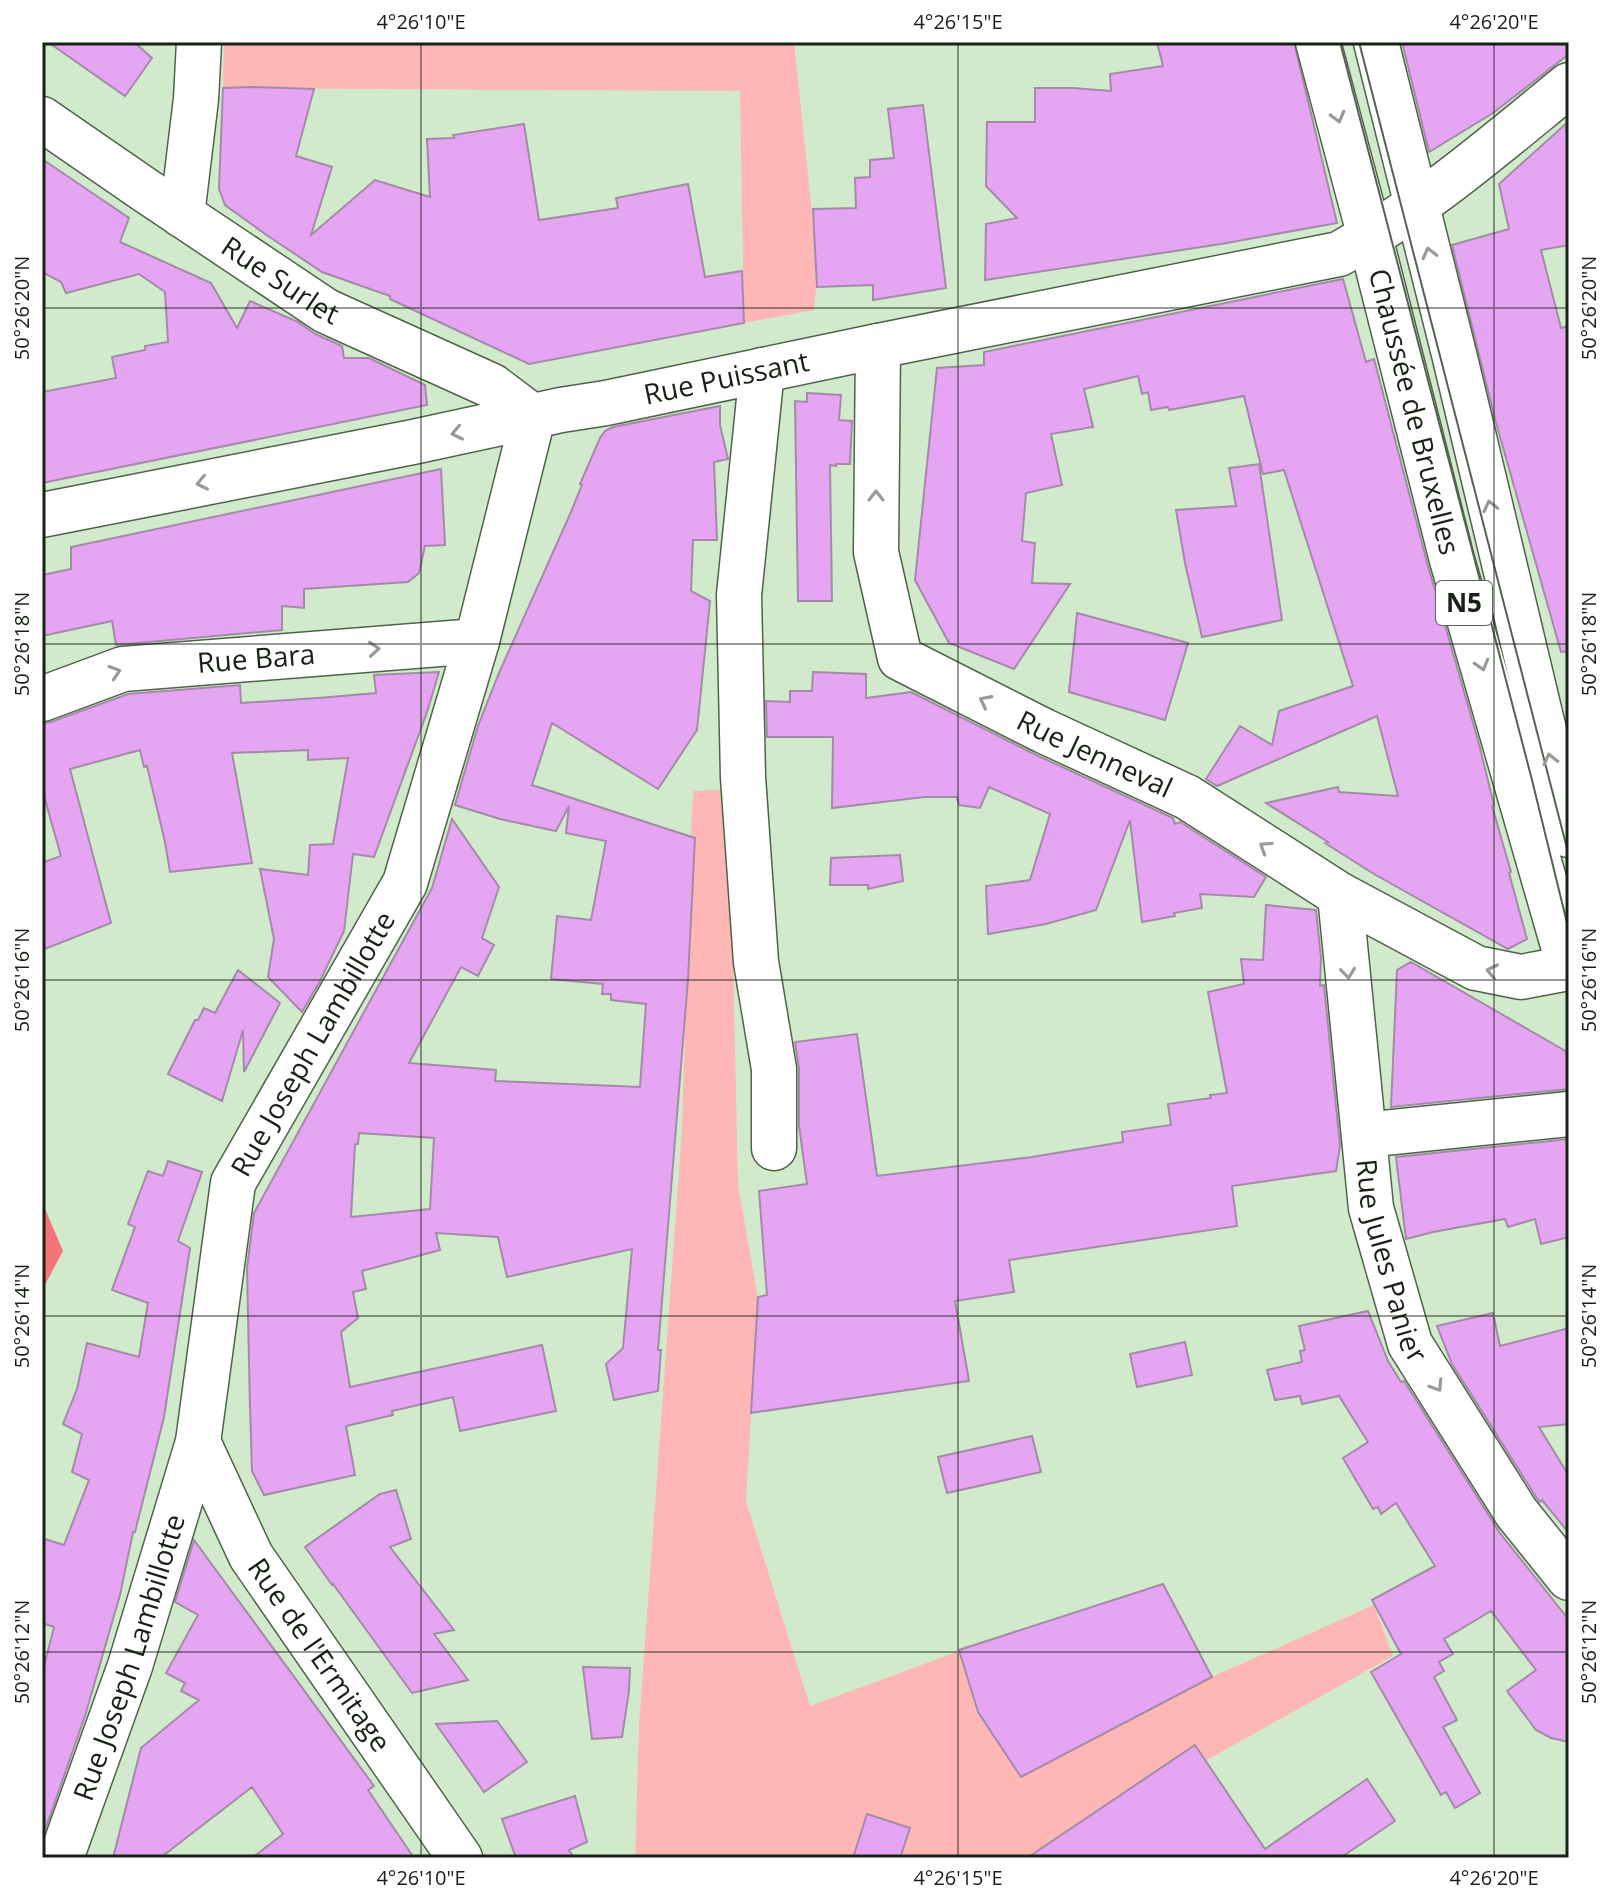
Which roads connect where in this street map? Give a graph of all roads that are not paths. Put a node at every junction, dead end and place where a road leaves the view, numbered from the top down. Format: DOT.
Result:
graph roads {
  1 [pos="199,42"];
  2 [pos="1318,42"];
  3 [pos="1376,42"];
  4 [pos="1569,85"];
  5 [pos="42,119"];
  6 [pos="182,215"];
  7 [pos="1397,219"];
  8 [pos="878,346"];
  9 [pos="762,370"];
  10 [pos="533,417"];
  11 [pos="42,515"];
  12 [pos="477,641"];
  13 [pos="42,699"];
  14 [pos="1569,835"];
  15 [pos="1340,895"];
  16 [pos="1569,967"];
  17 [pos="1569,1114"];
  18 [pos="1364,1135"];
  19 [pos="774,1148"];
  20 [pos="198,1442"];
  21 [pos="1569,1578"];
  22 [pos="61,1858"];
  23 [pos="460,1858"];
  1 -- 6 [label="street"];
  2 -- 7 [label="street, Chaussée de Bruxelles / N5, one-way"];
  3 -- 7 [label="street, Chaussée de Bruxelles / N5"];
  4 -- 7 [label="street, Rue Puissant"];
  5 -- 6 [label="street, Rue Surlet"];
  6 -- 10 [label="street, Rue Surlet"];
  7 -- 8 [label="street, Rue Puissant"];
  14 -- 7 [label="street, Chaussée de Bruxelles / N5, one-way"];
  7 -- 16 [label="street, Chaussée de Bruxelles / N5, one-way"];
  8 -- 9 [label="street, Rue Puissant"];
  15 -- 8 [label="street, Rue Jenneval, one-way"];
  9 -- 10 [label="street, Rue Puissant"];
  9 -- 19 [label="street"];
  10 -- 11 [label="street, Rue Puissant, one-way"];
  10 -- 12 [label="street, Rue Joseph Lambillotte"];
  13 -- 12 [label="street, Rue Bara, one-way"];
  12 -- 20 [label="street, Rue Joseph Lambillotte"];
  16 -- 15 [label="street, Rue Jenneval, one-way"];
  15 -- 18 [label="street, Rue Jules Panier, one-way"];
  17 -- 18 [label="street"];
  18 -- 21 [label="street, Rue Jules Panier, one-way"];
  20 -- 22 [label="street, Rue Joseph Lambillotte"];
  20 -- 23 [label="street, Rue de l'Ermitage"];
}
